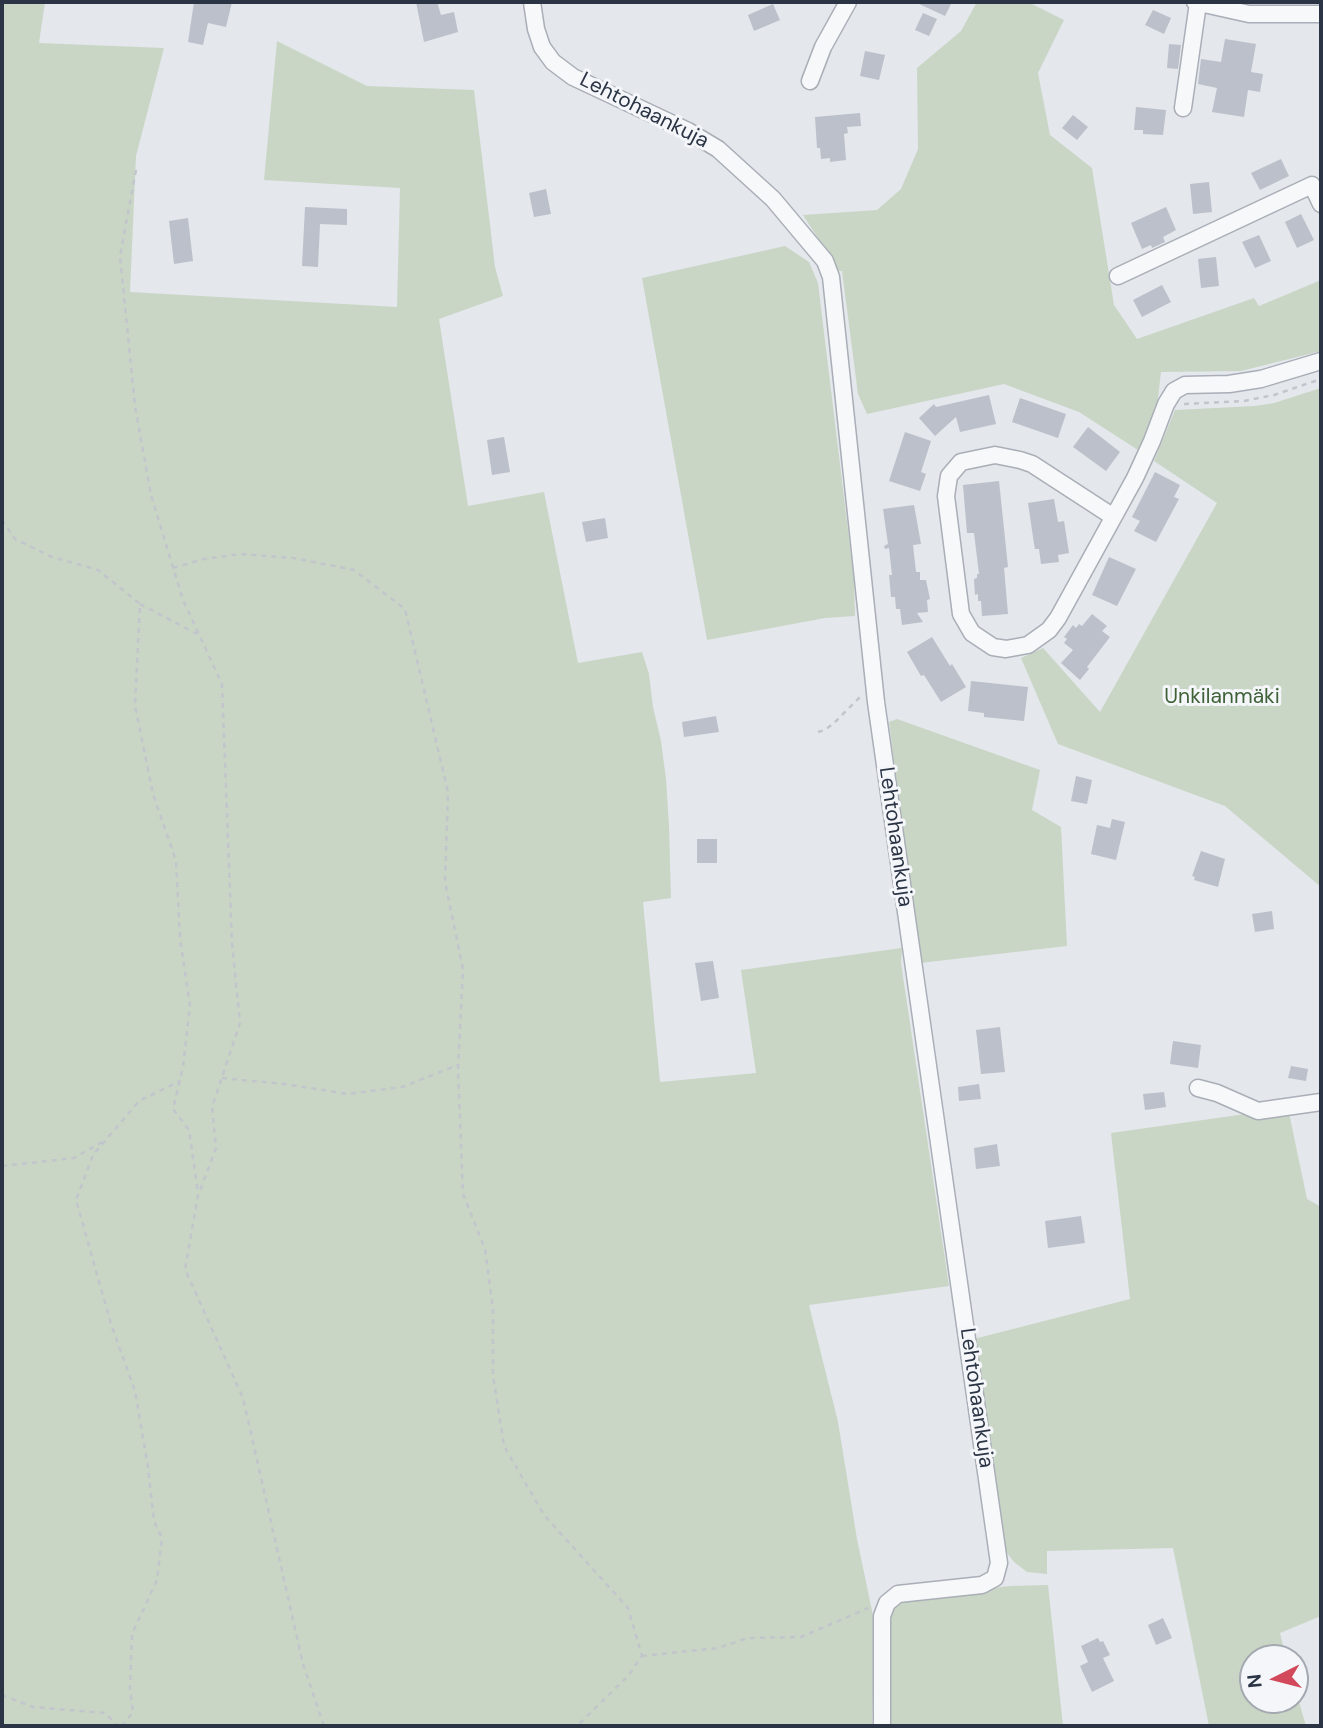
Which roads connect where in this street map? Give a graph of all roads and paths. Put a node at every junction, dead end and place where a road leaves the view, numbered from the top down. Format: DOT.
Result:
graph roads {
  1 [pos="532,2"];
  2 [pos="848,2"];
  3 [pos="1197,2"];
  4 [pos="1321,14"];
  5 [pos="810,81"];
  6 [pos="1183,108"];
  7 [pos="136,170"];
  8 [pos="1321,204"];
  9 [pos="1118,276"];
  10 [pos="1321,360"];
  11 [pos="1112,516"];
  12 [pos="2,520"];
  13 [pos="173,568"];
  14 [pos="140,604"];
  15 [pos="199,635"];
  16 [pos="874,687"];
  17 [pos="818,732"];
  18 [pos="458,1065"];
  19 [pos="222,1078"];
  20 [pos="180,1081"];
  21 [pos="1198,1088"];
  22 [pos="1321,1102"];
  23 [pos="107,1139"];
  24 [pos="2,1166"];
  25 [pos="198,1196"];
  26 [pos="887,1603"];
  27 [pos="642,1656"];
  28 [pos="2,1695"];
  29 [pos="120,1726"];
  30 [pos="324,1726"];
  31 [pos="577,1726"];
  32 [pos="882,1726"];
  1 -- 16 [label="street, Lehtohaankuja"];
  2 -- 5 [label="street"];
  3 -- 4 [label="street"];
  3 -- 6 [label="street"];
  7 -- 13 [label="path"];
  8 -- 9 [label="street"];
  10 -- 11 [label="street"];
  11 -- 11 [label="street"];
  12 -- 14 [label="path"];
  13 -- 15 [label="path"];
  13 -- 18 [label="path"];
  14 -- 15 [label="path"];
  14 -- 20 [label="path"];
  15 -- 19 [label="path"];
  16 -- 17 [label="path"];
  16 -- 26 [label="street, Lehtohaankuja"];
  18 -- 19 [label="path"];
  18 -- 27 [label="path"];
  19 -- 25 [label="path"];
  20 -- 23 [label="path"];
  20 -- 25 [label="path"];
  21 -- 22 [label="street"];
  23 -- 24 [label="path"];
  23 -- 29 [label="path"];
  25 -- 30 [label="path"];
  26 -- 27 [label="path"];
  26 -- 32 [label="street"];
  27 -- 31 [label="path"];
  28 -- 29 [label="path"];
}
